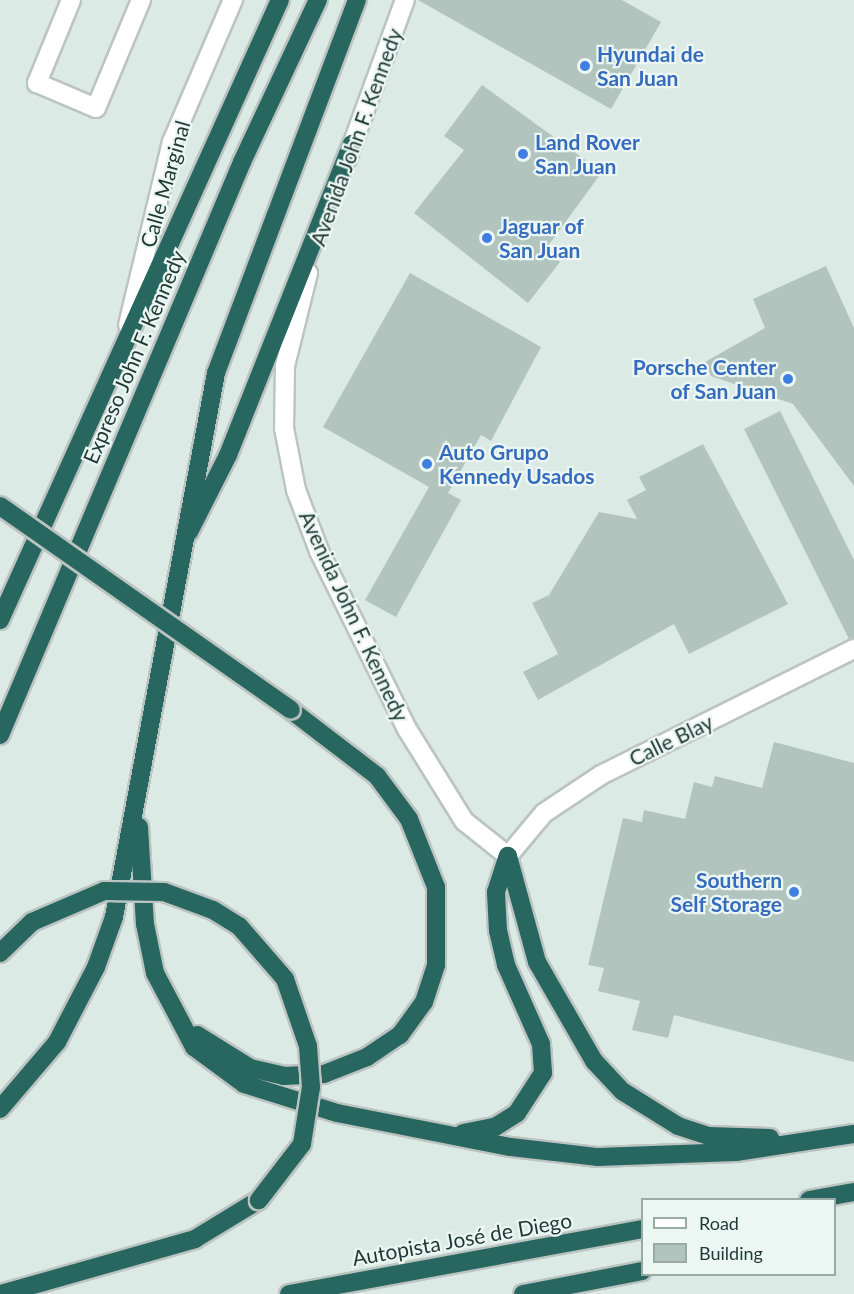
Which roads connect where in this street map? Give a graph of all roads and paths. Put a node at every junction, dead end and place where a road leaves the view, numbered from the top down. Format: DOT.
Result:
graph roads {
  1 [pos="71,0"];
  2 [pos="141,0"];
  3 [pos="233,0"];
  4 [pos="280,0"];
  5 [pos="318,0"];
  6 [pos="357,0"];
  7 [pos="405,0"];
  8 [pos="352,144"];
  9 [pos="125,340"];
  10 [pos="0,506"];
  11 [pos="180,550"];
  12 [pos="0,620"];
  13 [pos="854,649"];
  14 [pos="0,735"];
  15 [pos="138,804"];
  16 [pos="508,856"];
  17 [pos="0,953"];
  18 [pos="170,1008"];
  19 [pos="0,1109"];
  20 [pos="451,1135"];
  21 [pos="849,1135"];
  22 [pos="851,1193"];
  23 [pos="821,1198"];
  24 [pos="641,1229"];
  25 [pos="641,1271"];
  26 [pos="1,1294"];
  27 [pos="289,1294"];
  28 [pos="523,1294"];
  1 -- 2 [label="street"];
  3 -- 9 [label="street, Calle Marginal"];
  4 -- 9 [label="highway, Expreso John F. Kennedy"];
  5 -- 14 [label="highway, Expreso John F. Kennedy"];
  6 -- 11 [label="highway"];
  7 -- 8 [label="street, Avenida John F. Kennedy"];
  8 -- 11 [label="highway"];
  8 -- 16 [label="street, Avenida John F. Kennedy"];
  9 -- 12 [label="highway, Expreso John F. Kennedy"];
  10 -- 18 [label="highway, bridge"];
  11 -- 15 [label="highway"];
  13 -- 16 [label="street, Calle Blay"];
  15 -- 18 [label="highway"];
  15 -- 19 [label="highway"];
  16 -- 20 [label="highway"];
  16 -- 21 [label="highway"];
  17 -- 26 [label="highway, bridge"];
  18 -- 20 [label="highway"];
  20 -- 21 [label="highway"];
  22 -- 23 [label="highway"];
  24 -- 27 [label="highway, Autopista José de Diego"];
  25 -- 28 [label="highway"];
}
